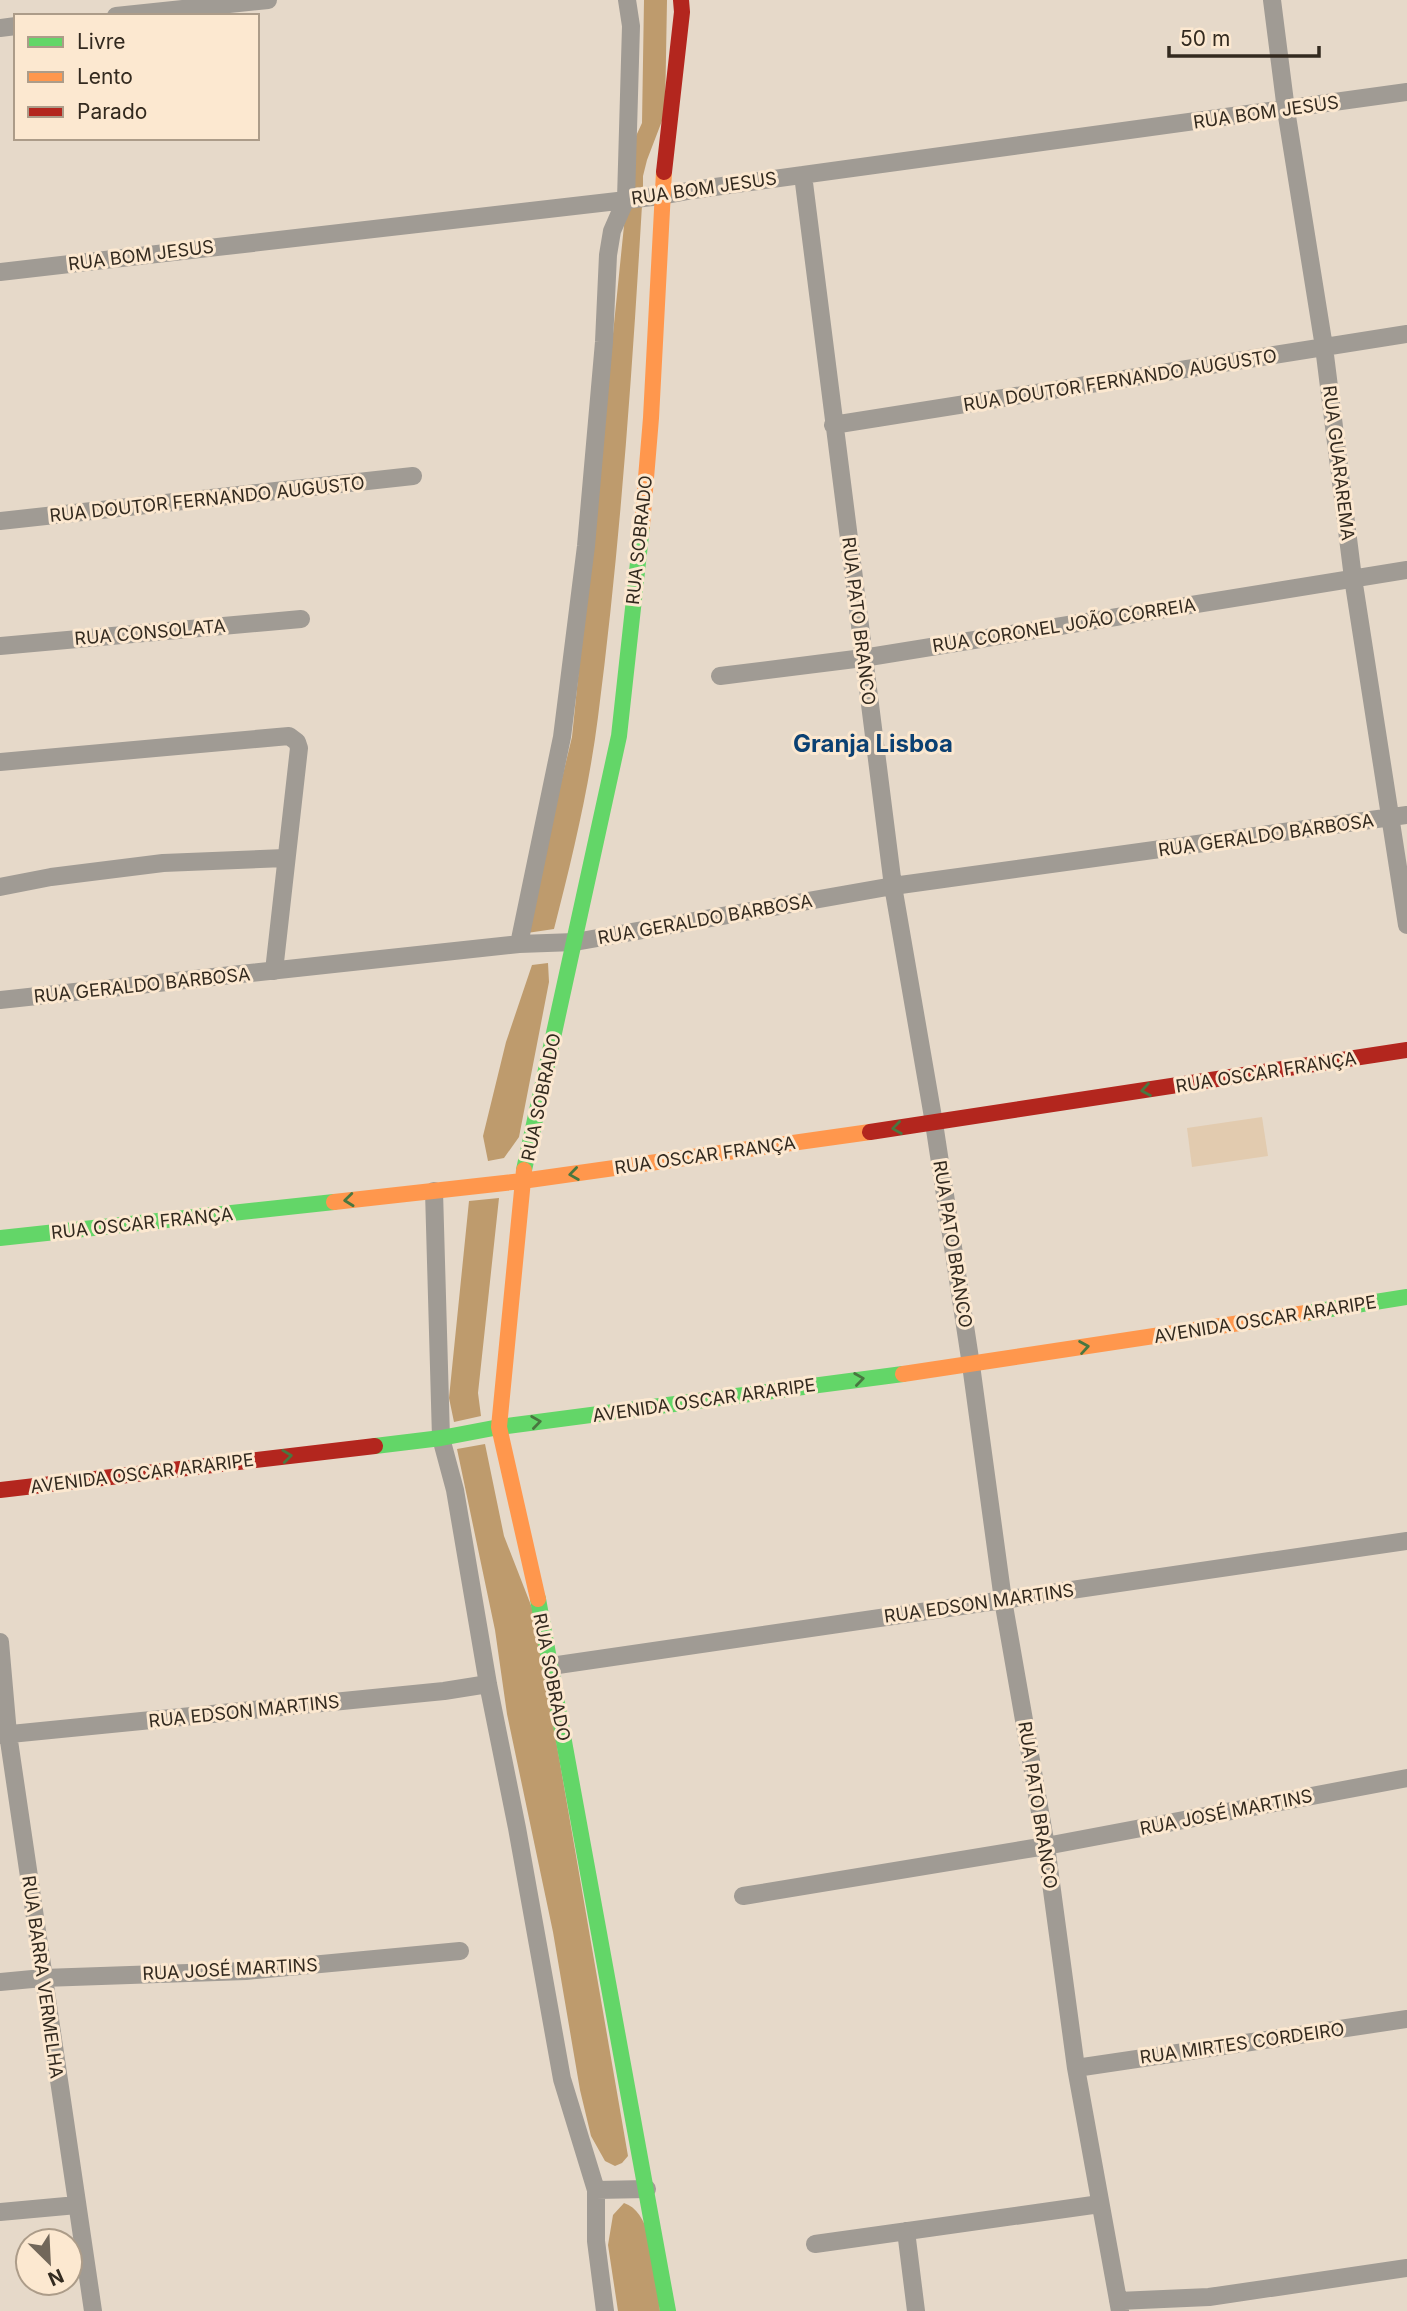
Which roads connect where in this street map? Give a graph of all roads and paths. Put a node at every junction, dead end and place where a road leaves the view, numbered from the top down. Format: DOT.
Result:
graph roads {
  1 [pos="268,0"];
  2 [pos="627,0"];
  3 [pos="681,0"];
  4 [pos="1272,0"];
  5 [pos="135,14"];
  6 [pos="1407,92"];
  7 [pos="1286,110"];
  8 [pos="803,175"];
  9 [pos="661,196"];
  10 [pos="626,199"];
  11 [pos="0,272"];
  12 [pos="1407,334"];
  13 [pos="1324,347"];
  14 [pos="833,425"];
  15 [pos="413,476"];
  16 [pos="0,521"];
  17 [pos="1407,570"];
  18 [pos="1353,578"];
  19 [pos="301,619"];
  20 [pos="0,646"];
  21 [pos="863,657"];
  22 [pos="720,676"];
  23 [pos="0,762"];
  24 [pos="1399,816"];
  25 [pos="285,858"];
  26 [pos="893,886"];
  27 [pos="0,887"];
  28 [pos="1407,925"];
  29 [pos="575,942"];
  30 [pos="520,944"];
  31 [pos="274,971"];
  32 [pos="0,1000"];
  33 [pos="1407,1050"];
  34 [pos="934,1123"];
  35 [pos="522,1181"];
  36 [pos="434,1191"];
  37 [pos="0,1238"];
  38 [pos="1407,1297"];
  39 [pos="971,1365"];
  40 [pos="499,1427"];
  41 [pos="441,1438"];
  42 [pos="0,1490"];
  43 [pos="1407,1541"];
  44 [pos="1003,1600"];
  45 [pos="0,1642"];
  46 [pos="551,1666"];
  47 [pos="488,1684"];
  48 [pos="4,1735"];
  49 [pos="1407,1778"];
  50 [pos="1046,1846"];
  51 [pos="743,1896"];
  52 [pos="460,1951"];
  53 [pos="43,1978"];
  54 [pos="0,1982"];
  55 [pos="1407,2019"];
  56 [pos="1076,2068"];
  57 [pos="647,2189"];
  58 [pos="596,2190"];
  59 [pos="1100,2204"];
  60 [pos="77,2205"];
  61 [pos="0,2212"];
  62 [pos="906,2231"];
  63 [pos="815,2244"];
  64 [pos="1407,2267"];
  65 [pos="1119,2306"];
  66 [pos="93,2311"];
  67 [pos="605,2311"];
  68 [pos="668,2311"];
  69 [pos="916,2311"];
  1 -- 5 [label="street"];
  2 -- 10 [label="street"];
  3 -- 9 [label="street, RUA SOBRADO"];
  4 -- 7 [label="street, RUA GUARAREMA"];
  6 -- 7 [label="street, RUA BOM JESUS"];
  7 -- 8 [label="street, RUA BOM JESUS"];
  7 -- 13 [label="street, RUA GUARAREMA"];
  8 -- 9 [label="street, RUA BOM JESUS"];
  8 -- 14 [label="street, RUA PATO BRANCO"];
  9 -- 10 [label="street, RUA BOM JESUS"];
  9 -- 29 [label="street, RUA SOBRADO"];
  10 -- 11 [label="street, RUA BOM JESUS"];
  10 -- 30 [label="street"];
  12 -- 13 [label="street, RUA DOUTOR FERNANDO AUGUSTO"];
  13 -- 14 [label="street, RUA DOUTOR FERNANDO AUGUSTO"];
  13 -- 18 [label="street, RUA GUARAREMA"];
  14 -- 21 [label="street, RUA PATO BRANCO"];
  15 -- 16 [label="street, RUA DOUTOR FERNANDO AUGUSTO"];
  17 -- 18 [label="street, RUA CORONEL JOÃO CORREIA"];
  18 -- 21 [label="street, RUA CORONEL JOÃO CORREIA"];
  18 -- 24 [label="street, RUA GUARAREMA"];
  19 -- 20 [label="street, RUA CONSOLATA"];
  21 -- 22 [label="street, RUA CORONEL JOÃO CORREIA"];
  21 -- 26 [label="street, RUA PATO BRANCO"];
  23 -- 25 [label="street"];
  24 -- 26 [label="street, RUA GERALDO BARBOSA"];
  24 -- 28 [label="street, RUA GUARAREMA"];
  25 -- 27 [label="street"];
  25 -- 31 [label="street"];
  26 -- 29 [label="street, RUA GERALDO BARBOSA"];
  26 -- 34 [label="street, RUA PATO BRANCO"];
  29 -- 30 [label="street, RUA GERALDO BARBOSA"];
  29 -- 35 [label="street, RUA SOBRADO"];
  30 -- 31 [label="street, RUA GERALDO BARBOSA"];
  31 -- 32 [label="street, RUA GERALDO BARBOSA"];
  33 -- 34 [label="street, RUA OSCAR FRANÇA, one-way"];
  34 -- 35 [label="street, RUA OSCAR FRANÇA, one-way"];
  34 -- 39 [label="street, RUA PATO BRANCO"];
  35 -- 36 [label="street, RUA OSCAR FRANÇA"];
  35 -- 40 [label="street, RUA SOBRADO"];
  36 -- 37 [label="street, RUA OSCAR FRANÇA, one-way"];
  36 -- 41 [label="street"];
  39 -- 38 [label="street, AVENIDA OSCAR ARARIPE, one-way"];
  40 -- 39 [label="street, AVENIDA OSCAR ARARIPE, one-way"];
  39 -- 44 [label="street, RUA PATO BRANCO"];
  40 -- 41 [label="street, AVENIDA OSCAR ARARIPE"];
  40 -- 46 [label="street, RUA SOBRADO"];
  42 -- 41 [label="street, AVENIDA OSCAR ARARIPE, one-way"];
  41 -- 47 [label="street"];
  43 -- 44 [label="street, RUA EDSON MARTINS"];
  44 -- 46 [label="street, RUA EDSON MARTINS"];
  44 -- 50 [label="street, RUA PATO BRANCO"];
  45 -- 48 [label="street, RUA BARRA VERMELHA"];
  46 -- 57 [label="street, RUA SOBRADO"];
  47 -- 48 [label="street, RUA EDSON MARTINS"];
  47 -- 58 [label="street"];
  48 -- 53 [label="street, RUA BARRA VERMELHA"];
  49 -- 50 [label="street, RUA JOSÉ MARTINS"];
  50 -- 51 [label="street, RUA JOSÉ MARTINS"];
  50 -- 56 [label="street, RUA PATO BRANCO"];
  52 -- 53 [label="street, RUA JOSÉ MARTINS"];
  53 -- 54 [label="street, RUA JOSÉ MARTINS"];
  53 -- 60 [label="street, RUA BARRA VERMELHA"];
  55 -- 56 [label="street, RUA MIRTES CORDEIRO"];
  56 -- 59 [label="street, RUA PATO BRANCO"];
  57 -- 58 [label="street"];
  57 -- 68 [label="street, RUA SOBRADO"];
  58 -- 67 [label="street"];
  59 -- 62 [label="street"];
  59 -- 65 [label="street, RUA PATO BRANCO"];
  60 -- 61 [label="street"];
  60 -- 66 [label="street, RUA BARRA VERMELHA"];
  62 -- 63 [label="street"];
  62 -- 69 [label="street"];
  64 -- 65 [label="street"];
}
